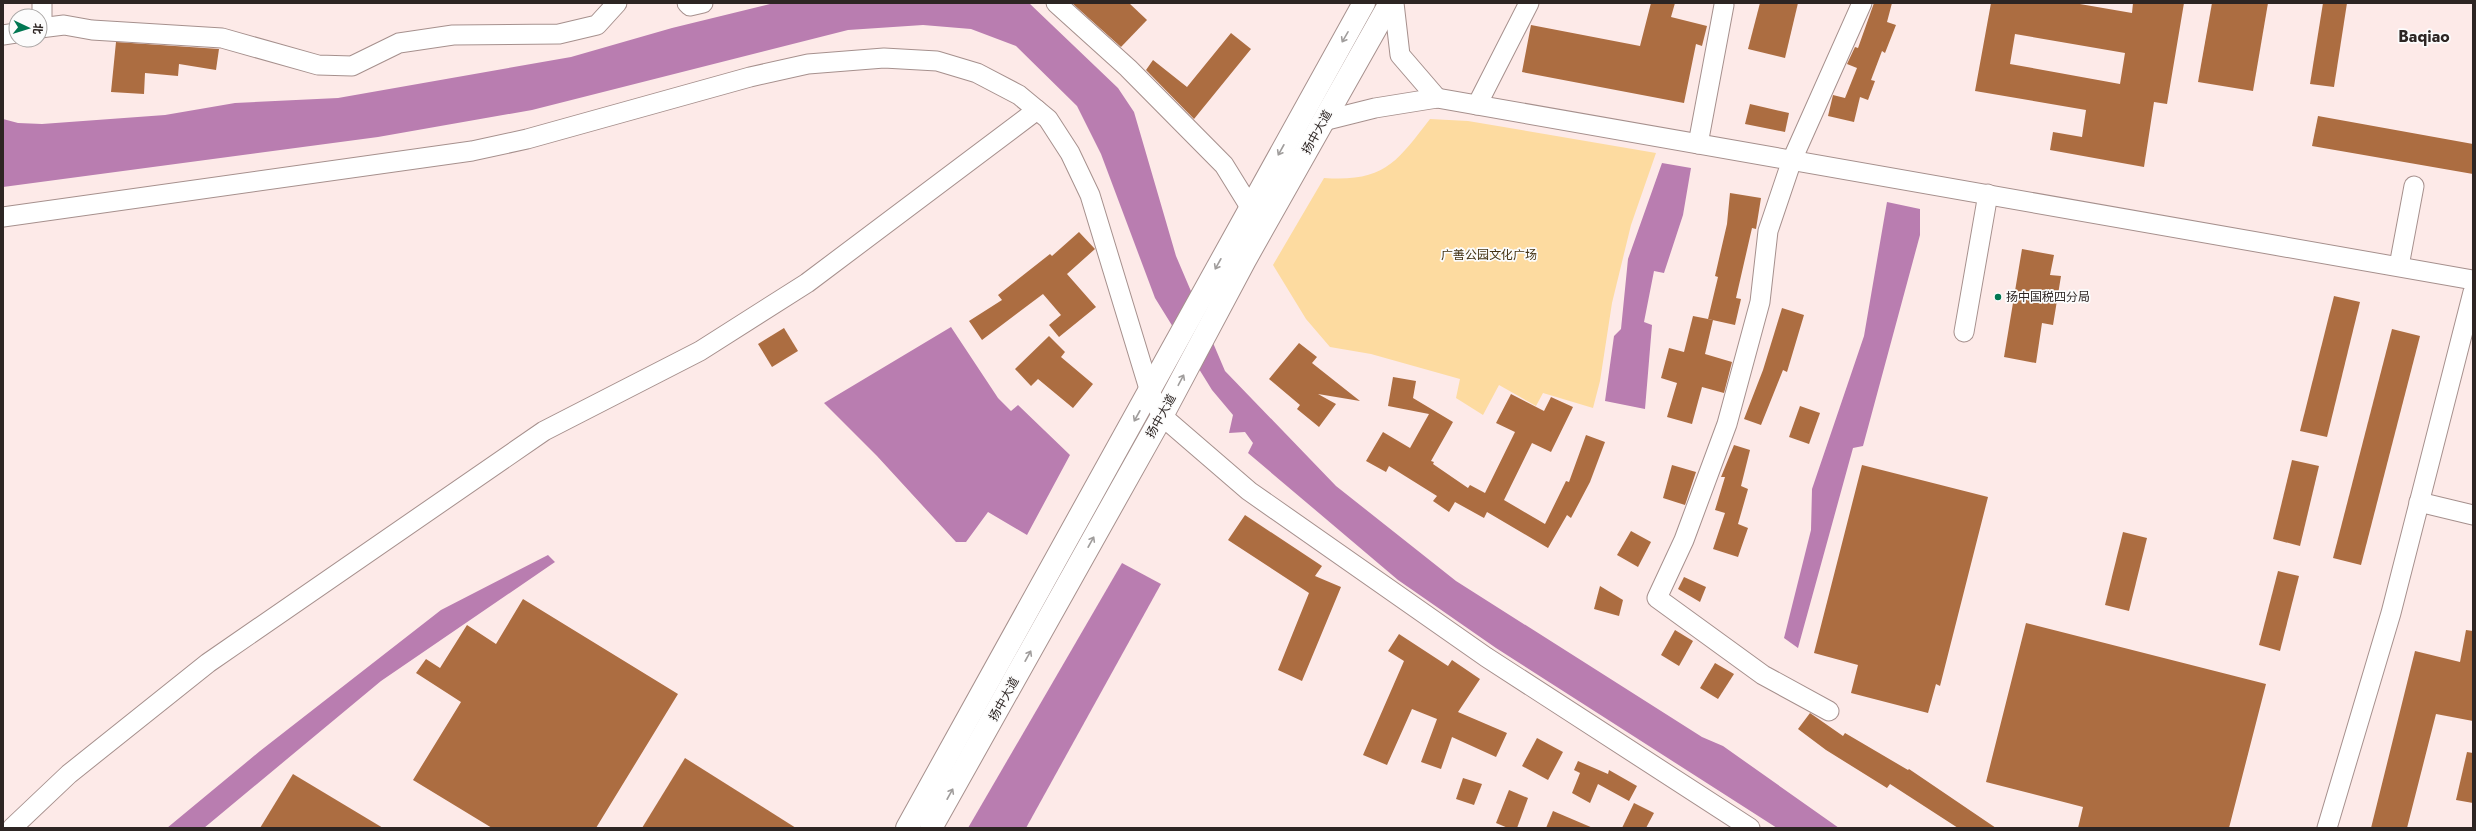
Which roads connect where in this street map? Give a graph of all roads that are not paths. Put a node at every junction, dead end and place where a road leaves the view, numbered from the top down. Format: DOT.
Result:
graph roads {
  1 [pos="617,3"];
  2 [pos="687,3"];
  3 [pos="703,3"];
  4 [pos="1056,3"];
  5 [pos="1364,3"];
  6 [pos="1390,3"];
  7 [pos="1394,3"];
  8 [pos="1529,3"];
  9 [pos="1862,3"];
  10 [pos="1724,5"];
  11 [pos="48,27"];
  12 [pos="1437,98"];
  13 [pos="1477,105"];
  14 [pos="1037,110"];
  15 [pos="1323,121"];
  16 [pos="1698,144"];
  17 [pos="1792,160"];
  18 [pos="2414,186"];
  19 [pos="1988,194"];
  20 [pos="1250,207"];
  21 [pos="3,217"];
  22 [pos="1268,219"];
  23 [pos="2399,266"];
  24 [pos="2473,280"];
  25 [pos="2473,292"];
  26 [pos="1964,332"];
  27 [pos="1150,392"];
  28 [pos="1162,416"];
  29 [pos="2419,502"];
  30 [pos="2473,515"];
  31 [pos="1829,711"];
  32 [pos="12,828"];
  33 [pos="907,828"];
  34 [pos="932,828"];
  35 [pos="1750,828"];
  36 [pos="2327,828"];
  1 -- 11 [label="street"];
  2 -- 3 [label="street"];
  4 -- 20 [label="street"];
  5 -- 20 [label="main road, 扬中大道, one-way"];
  6 -- 15 [label="main road, 扬中大道"];
  7 -- 12 [label="street"];
  8 -- 13 [label="street"];
  9 -- 17 [label="street"];
  10 -- 16 [label="street"];
  12 -- 13 [label="street"];
  12 -- 15 [label="street"];
  13 -- 16 [label="street"];
  14 -- 21 [label="street"];
  14 -- 27 [label="street"];
  14 -- 32 [label="street"];
  15 -- 22 [label="main road, 扬中大道"];
  16 -- 17 [label="street"];
  17 -- 19 [label="street"];
  17 -- 31 [label="street"];
  18 -- 23 [label="street"];
  19 -- 23 [label="street"];
  19 -- 26 [label="street"];
  20 -- 22 [label="main road"];
  20 -- 27 [label="main road, 扬中大道, one-way"];
  28 -- 22 [label="main road, 扬中大道, one-way"];
  23 -- 24 [label="street"];
  25 -- 29 [label="street"];
  27 -- 28 [label="street"];
  27 -- 33 [label="main road, 扬中大道, one-way"];
  34 -- 28 [label="main road, 扬中大道, one-way"];
  28 -- 35 [label="street"];
  29 -- 30 [label="street"];
  29 -- 36 [label="street"];
}
